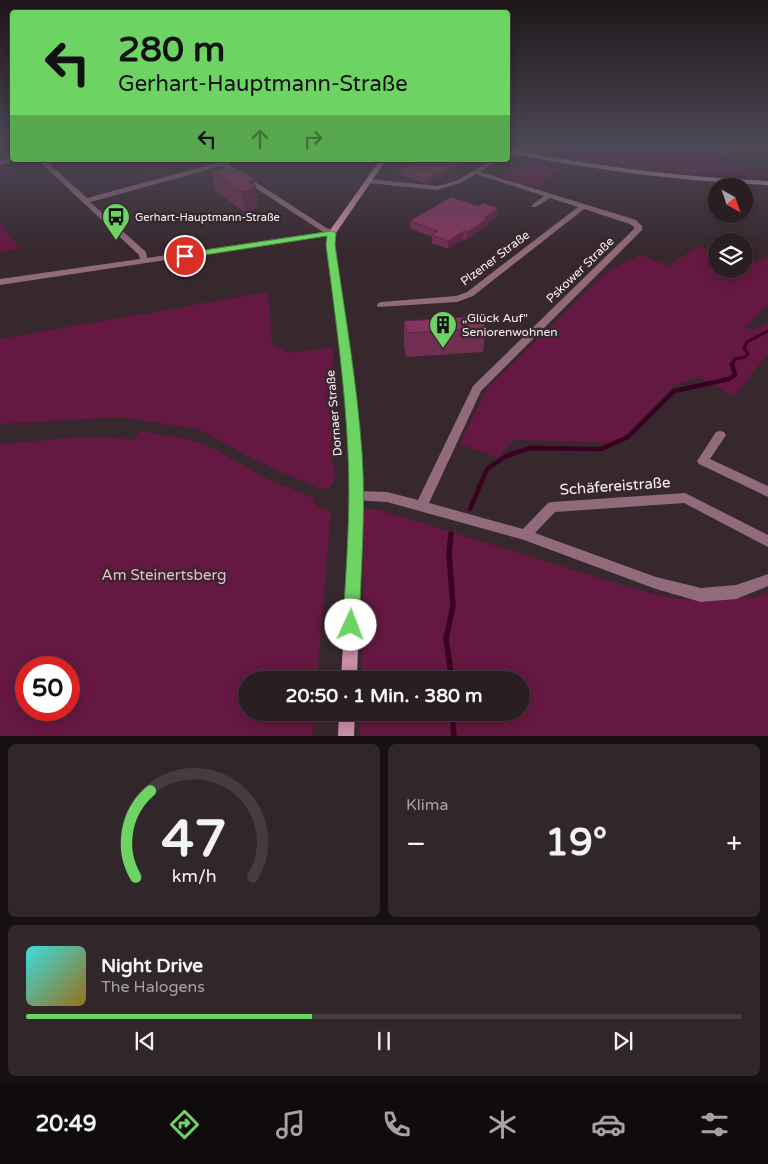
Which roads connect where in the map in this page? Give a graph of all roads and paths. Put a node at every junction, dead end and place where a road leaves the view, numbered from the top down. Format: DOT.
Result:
graph roads {
  1 [pos="64,181"];
  2 [pos="156,181"];
  3 [pos="250,181"];
  4 [pos="369,181"];
  5 [pos="372,181"];
  6 [pos="459,181"];
  7 [pos="504,181"];
  8 [pos="730,181"];
  9 [pos="768,183"];
  10 [pos="550,196"];
  11 [pos="85,201"];
  12 [pos="534,206"];
  13 [pos="583,206"];
  14 [pos="332,233"];
  15 [pos="144,262"];
  16 [pos="0,282"];
  17 [pos="381,305"];
  18 [pos="720,435"];
  19 [pos="768,492"];
  20 [pos="356,496"];
  21 [pos="421,507"];
  22 [pos="525,535"];
  23 [pos="768,541"];
  24 [pos="768,580"];
  25 [pos="349,671"];
  26 [pos="347,721"];
  27 [pos="346,736"];
  1 -- 11 [label="street"];
  2 -- 11 [label="street"];
  3 -- 14 [label="street"];
  4 -- 14 [label="main road"];
  5 -- 6 [label="street"];
  7 -- 10 [label="street, Pskower Straße"];
  8 -- 9 [label="main road"];
  10 -- 12 [label="street"];
  10 -- 13 [label="street, Pskower Straße"];
  11 -- 15 [label="street"];
  13 -- 17 [label="street, Plzener Straße"];
  13 -- 21 [label="street, Pskower Straße"];
  14 -- 15 [label="street"];
  14 -- 20 [label="main road, Dornaer Straße"];
  15 -- 16 [label="street"];
  18 -- 19 [label="street"];
  20 -- 21 [label="street"];
  20 -- 25 [label="main road, Dornaer Straße"];
  21 -- 22 [label="street"];
  22 -- 23 [label="street, Schäfereistraße"];
  22 -- 24 [label="street"];
  26 -- 27 [label="main road"];
}
